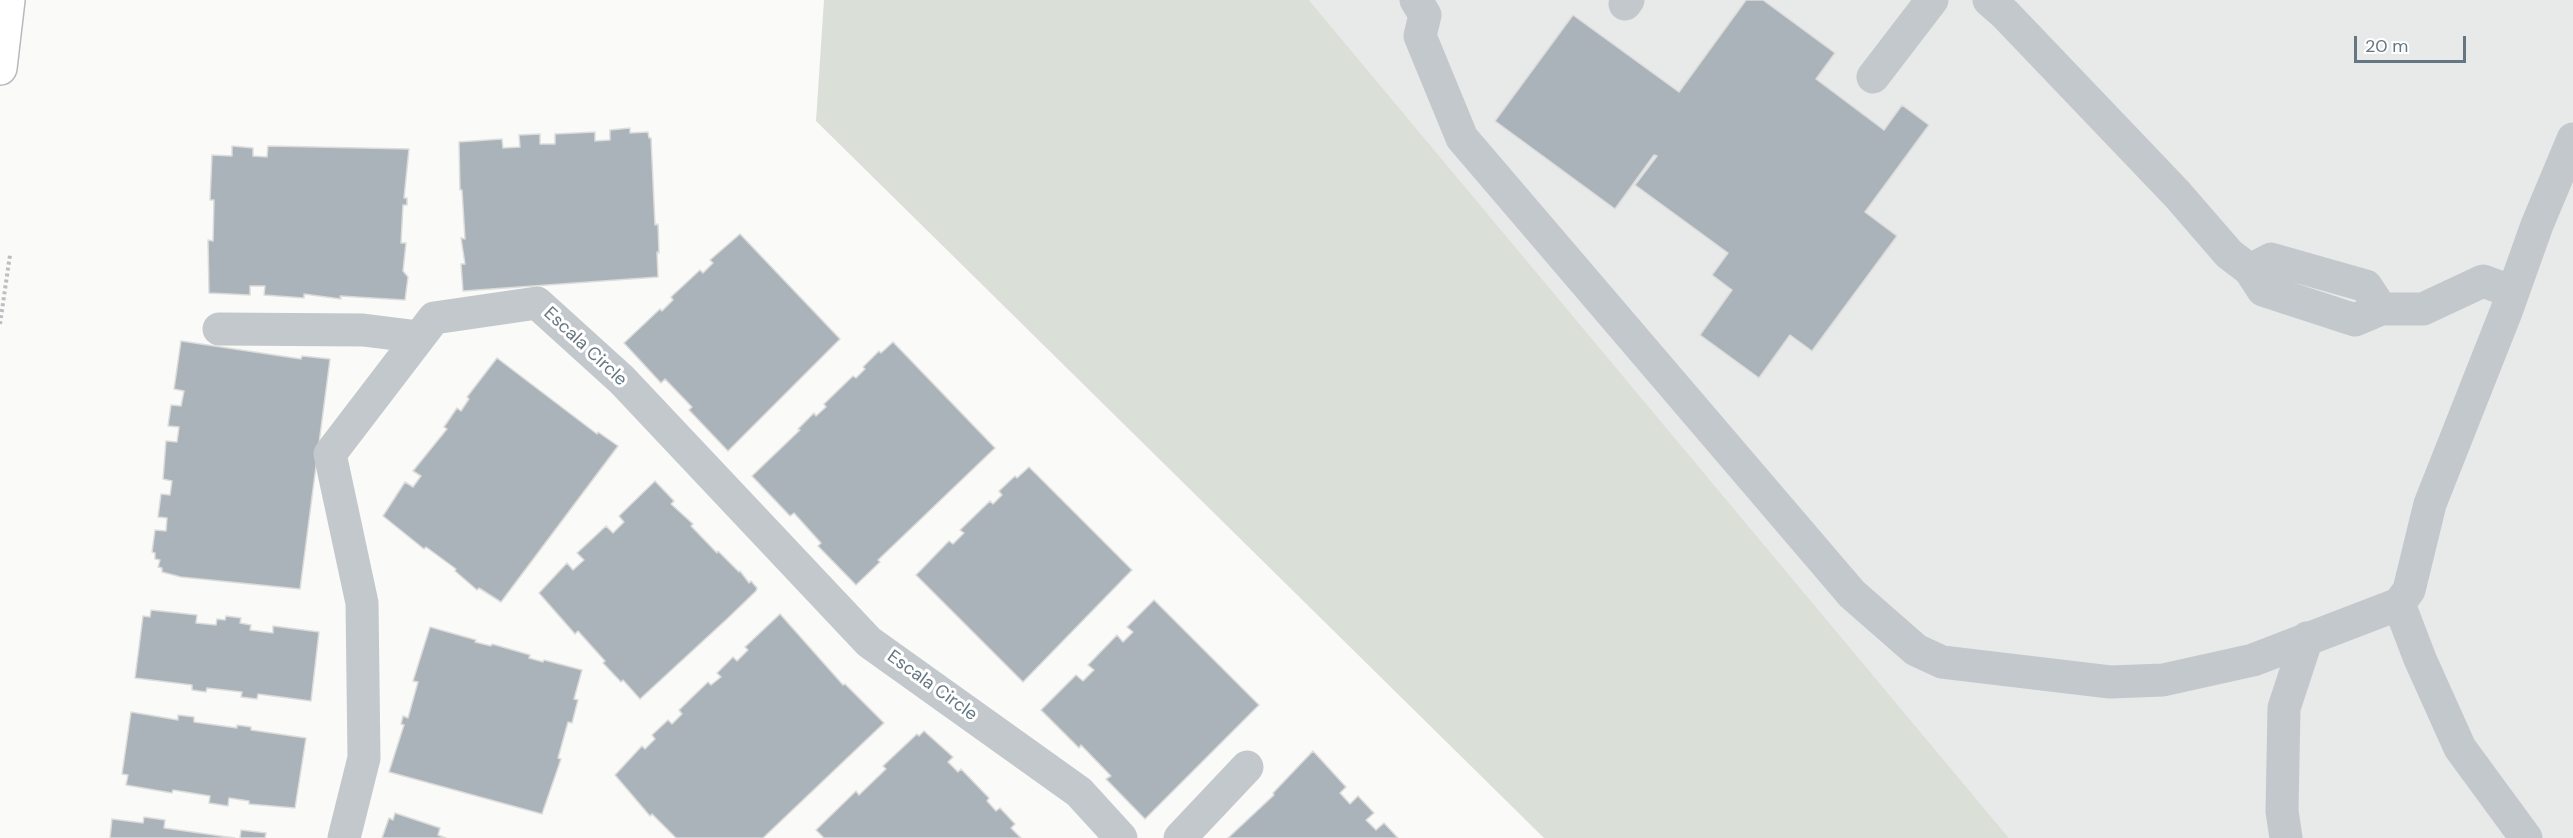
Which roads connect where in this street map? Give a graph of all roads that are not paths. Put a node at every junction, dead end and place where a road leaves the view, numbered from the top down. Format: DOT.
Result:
graph roads {
  1 [pos="8,0"];
  2 [pos="1416,0"];
  3 [pos="1932,0"];
  4 [pos="1989,0"];
  5 [pos="0,68"];
  6 [pos="1873,77"];
  7 [pos="2573,139"];
  8 [pos="2513,292"];
  9 [pos="219,329"];
  10 [pos="419,337"];
  11 [pos="2399,603"];
  12 [pos="2307,638"];
  13 [pos="1247,767"];
  14 [pos="344,838"];
  15 [pos="1121,838"];
  16 [pos="1180,838"];
  17 [pos="2286,838"];
  18 [pos="2526,838"];
  1 -- 5 [label="highway"];
  2 -- 12 [label="street"];
  3 -- 6 [label="street"];
  4 -- 8 [label="street"];
  7 -- 8 [label="street"];
  8 -- 11 [label="street"];
  9 -- 10 [label="street"];
  10 -- 14 [label="street, Escala Circle"];
  10 -- 15 [label="street, Escala Circle"];
  11 -- 12 [label="street"];
  11 -- 18 [label="street"];
  12 -- 17 [label="street"];
  13 -- 16 [label="street"];
}
